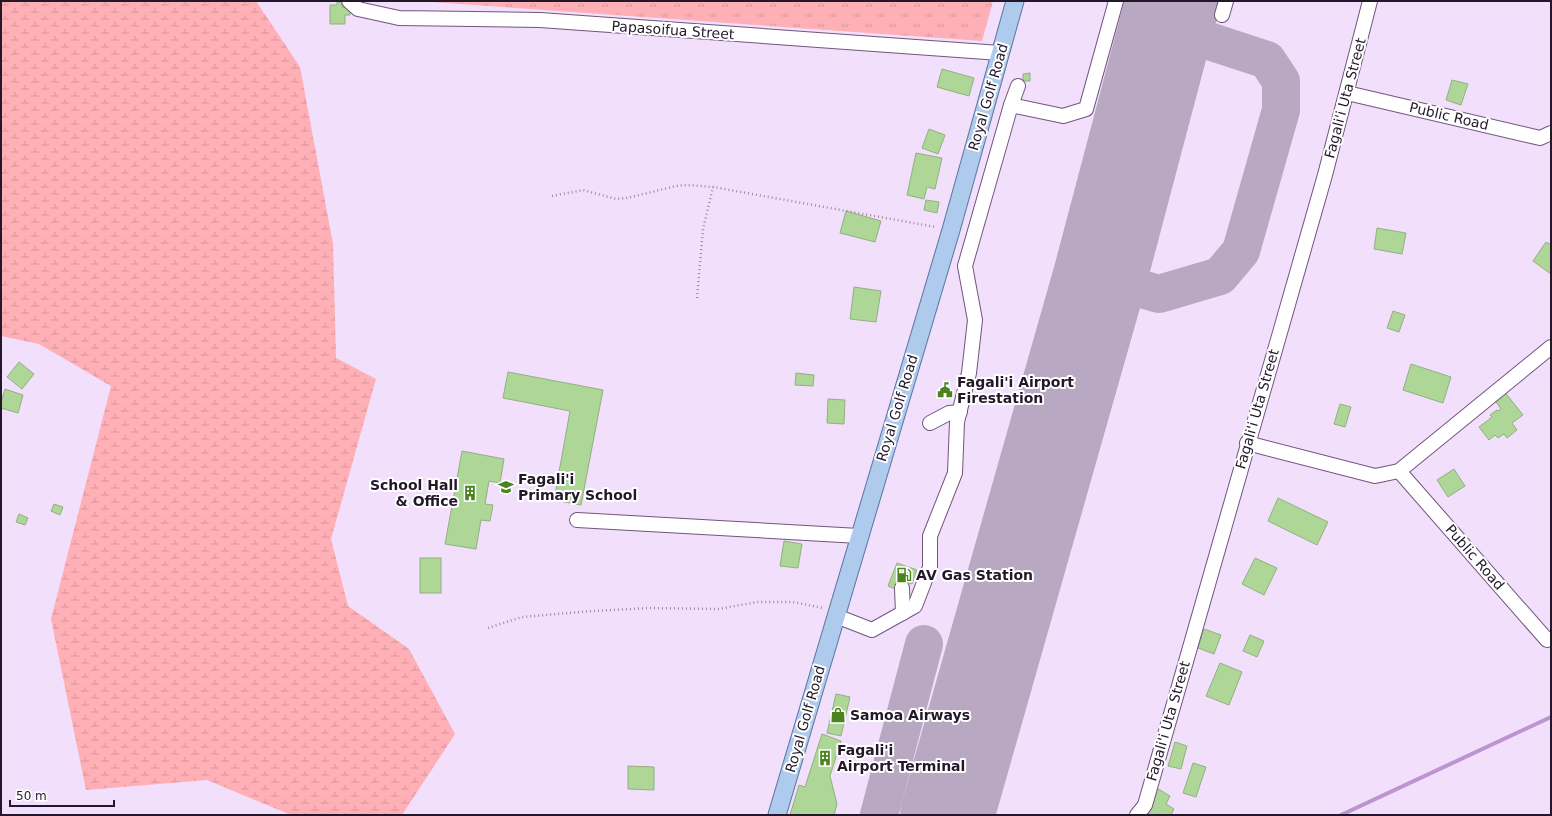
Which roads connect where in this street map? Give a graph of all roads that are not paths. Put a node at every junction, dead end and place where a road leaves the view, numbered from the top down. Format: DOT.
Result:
graph roads {
  1 [pos="349,1"];
  2 [pos="1015,1"];
  3 [pos="1116,1"];
  4 [pos="1226,1"];
  5 [pos="1370,1"];
  6 [pos="1222,15"];
  7 [pos="1000,53"];
  8 [pos="1018,86"];
  9 [pos="1346,93"];
  10 [pos="1011,105"];
  11 [pos="1551,133"];
  12 [pos="1551,348"];
  13 [pos="960,412"];
  14 [pos="930,423"];
  15 [pos="1247,443"];
  16 [pos="1399,471"];
  17 [pos="577,520"];
  18 [pos="859,536"];
  19 [pos="902,588"];
  20 [pos="836,613"];
  21 [pos="903,613"];
  22 [pos="1551,639"];
  23 [pos="777,815"];
  24 [pos="1137,815"];
  1 -- 7 [label="street, Papasoifua Street"];
  2 -- 7 [label="main road, Royal Golf Road"];
  3 -- 10 [label="street"];
  4 -- 6 [label="street"];
  5 -- 9 [label="street, Fagali'i Uta Street"];
  7 -- 18 [label="main road, Royal Golf Road"];
  8 -- 10 [label="street"];
  9 -- 11 [label="street, Public Road"];
  9 -- 15 [label="street, Fagali'i Uta Street"];
  10 -- 13 [label="street"];
  12 -- 16 [label="street"];
  13 -- 14 [label="street"];
  13 -- 21 [label="street"];
  15 -- 16 [label="street"];
  15 -- 24 [label="street, Fagali'i Uta Street"];
  16 -- 22 [label="street, Public Road"];
  17 -- 18 [label="street"];
  18 -- 20 [label="main road, Royal Golf Road"];
  19 -- 21 [label="street"];
  20 -- 21 [label="street"];
  20 -- 23 [label="main road, Royal Golf Road"];
}
